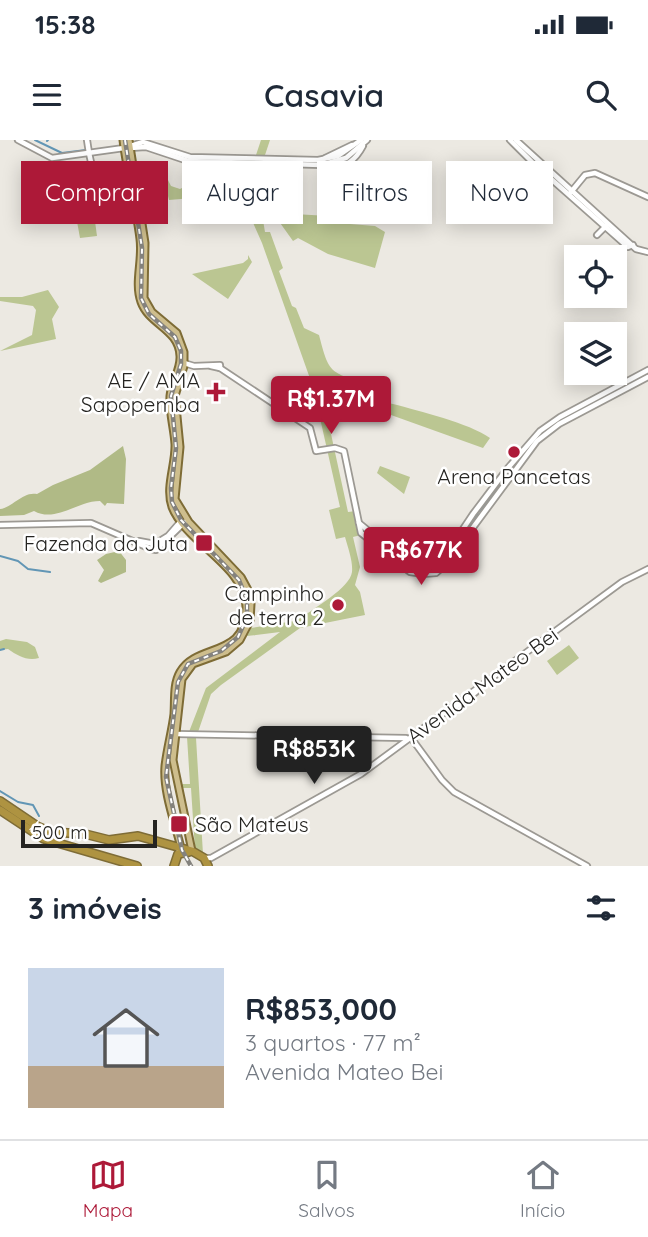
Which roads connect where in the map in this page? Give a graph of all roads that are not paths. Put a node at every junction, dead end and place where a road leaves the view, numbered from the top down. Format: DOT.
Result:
graph roads {
  1 [pos="18,140"];
  2 [pos="87,140"];
  3 [pos="124,140"];
  4 [pos="367,140"];
  5 [pos="510,140"];
  6 [pos="516,140"];
  7 [pos="360,141"];
  8 [pos="138,142"];
  9 [pos="129,144"];
  10 [pos="156,148"];
  11 [pos="353,148"];
  12 [pos="89,153"];
  13 [pos="332,158"];
  14 [pos="356,158"];
  15 [pos="90,161"];
  16 [pos="325,161"];
  17 [pos="325,161"];
  18 [pos="334,161"];
  19 [pos="352,161"];
  20 [pos="317,163"];
  21 [pos="570,192"];
  22 [pos="648,197"];
  23 [pos="140,224"];
  24 [pos="607,225"];
  25 [pos="597,235"];
  26 [pos="143,242"];
  27 [pos="648,252"];
  28 [pos="138,289"];
  29 [pos="144,296"];
  30 [pos="185,365"];
  31 [pos="648,370"];
  32 [pos="648,377"];
  33 [pos="184,521"];
  34 [pos="0,525"];
  35 [pos="361,528"];
  36 [pos="648,570"];
  37 [pos="179,682"];
  38 [pos="175,701"];
  39 [pos="179,713"];
  40 [pos="173,724"];
  41 [pos="176,734"];
  42 [pos="407,739"];
  43 [pos="0,802"];
  44 [pos="0,810"];
  45 [pos="178,836"];
  46 [pos="169,845"];
  47 [pos="179,850"];
  48 [pos="193,852"];
  49 [pos="207,863"];
  50 [pos="138,866"];
  51 [pos="174,866"];
  52 [pos="587,866"];
  1 -- 12 [label="street"];
  2 -- 12 [label="street"];
  3 -- 9 [label="main road"];
  4 -- 11 [label="street"];
  4 -- 14 [label="street"];
  5 -- 21 [label="street"];
  6 -- 21 [label="street"];
  7 -- 11 [label="street"];
  8 -- 9 [label="main road"];
  8 -- 10 [label="street"];
  9 -- 10 [label="street"];
  9 -- 12 [label="street"];
  10 -- 20 [label="street"];
  11 -- 13 [label="street"];
  11 -- 13 [label="street"];
  11 -- 14 [label="street"];
  12 -- 15 [label="street"];
  13 -- 16 [label="street"];
  13 -- 17 [label="street"];
  13 -- 18 [label="street"];
  14 -- 19 [label="street"];
  21 -- 22 [label="street"];
  21 -- 24 [label="street"];
  23 -- 26 [label="main road"];
  24 -- 25 [label="street"];
  24 -- 27 [label="street"];
  26 -- 28 [label="main road"];
  26 -- 29 [label="main road"];
  28 -- 29 [label="main road"];
  28 -- 30 [label="main road"];
  29 -- 30 [label="main road"];
  30 -- 33 [label="main road"];
  30 -- 35 [label="street"];
  31 -- 35 [label="street"];
  32 -- 35 [label="street"];
  33 -- 34 [label="street"];
  33 -- 37 [label="main road"];
  36 -- 42 [label="street, Avenida Mateo Bei"];
  37 -- 38 [label="main road"];
  37 -- 39 [label="main road"];
  38 -- 39 [label="main road"];
  38 -- 40 [label="main road"];
  39 -- 41 [label="main road"];
  40 -- 41 [label="main road"];
  40 -- 45 [label="main road"];
  41 -- 42 [label="street"];
  41 -- 48 [label="main road"];
  42 -- 49 [label="street, Avenida Mateo Bei"];
  42 -- 52 [label="street"];
  43 -- 46 [label="highway"];
  44 -- 50 [label="highway"];
  45 -- 46 [label="highway"];
  45 -- 47 [label="main road"];
  46 -- 47 [label="highway"];
  47 -- 48 [label="highway"];
  47 -- 51 [label="highway"];
  48 -- 49 [label="highway"];
}
